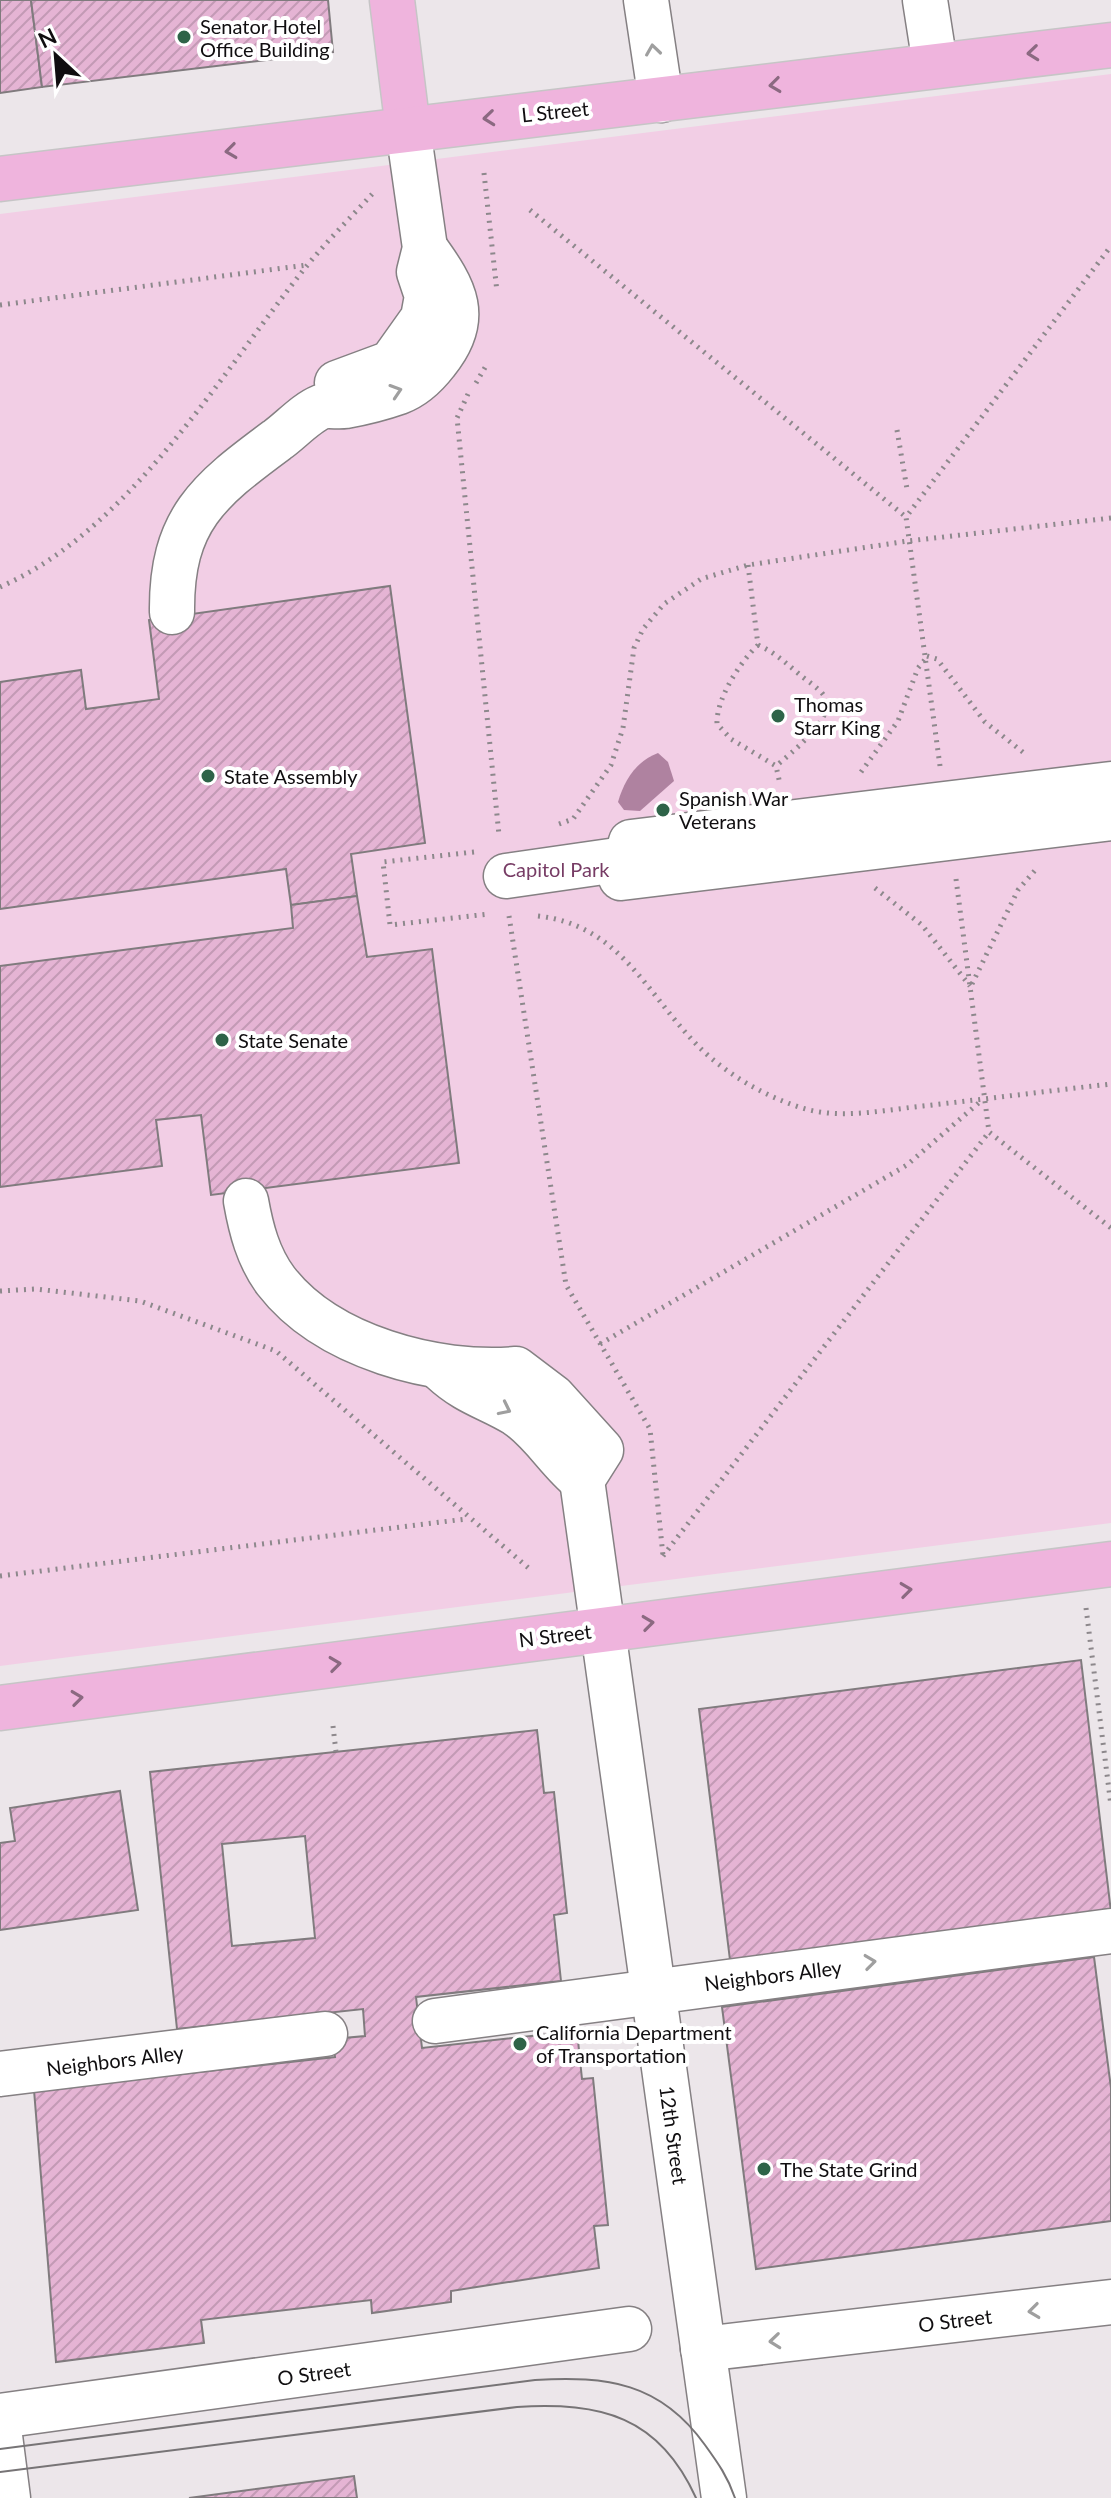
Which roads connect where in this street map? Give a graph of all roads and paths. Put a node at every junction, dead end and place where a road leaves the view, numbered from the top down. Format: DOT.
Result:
graph roads {
  1 [pos="392,0"];
  2 [pos="646,0"];
  3 [pos="925,0"];
  4 [pos="1111,45"];
  5 [pos="935,64"];
  6 [pos="661,100"];
  7 [pos="408,129"];
  8 [pos="0,179"];
  9 [pos="380,186"];
  10 [pos="530,210"];
  11 [pos="1111,246"];
  12 [pos="422,260"];
  13 [pos="307,265"];
  14 [pos="0,305"];
  15 [pos="333,392"];
  16 [pos="897,430"];
  17 [pos="907,489"];
  18 [pos="906,517"];
  19 [pos="1111,518"];
  20 [pos="908,541"];
  21 [pos="748,565"];
  22 [pos="0,587"];
  23 [pos="172,612"];
  24 [pos="758,645"];
  25 [pos="927,656"];
  26 [pos="1037,761"];
  27 [pos="852,781"];
  28 [pos="1111,784"];
  29 [pos="1111,798"];
  30 [pos="1111,818"];
  31 [pos="948,820"];
  32 [pos="550,827"];
  33 [pos="623,859"];
  34 [pos="1043,863"];
  35 [pos="869,884"];
  36 [pos="503,893"];
  37 [pos="531,915"];
  38 [pos="971,987"];
  39 [pos="1111,1084"];
  40 [pos="983,1099"];
  41 [pos="989,1132"];
  42 [pos="246,1201"];
  43 [pos="1111,1228"];
  44 [pos="0,1291"];
  45 [pos="600,1344"];
  46 [pos="440,1368"];
  47 [pos="592,1465"];
  48 [pos="467,1518"];
  49 [pos="663,1556"];
  50 [pos="1096,1566"];
  51 [pos="532,1571"];
  52 [pos="0,1576"];
  53 [pos="601,1629"];
  54 [pos="0,1708"];
  55 [pos="333,1726"];
  56 [pos="336,1752"];
  57 [pos="1111,1806"];
  58 [pos="1111,1931"];
  59 [pos="654,1990"];
  60 [pos="435,2021"];
  61 [pos="325,2034"];
  62 [pos="0,2074"];
  63 [pos="1111,2302"];
  64 [pos="629,2329"];
  65 [pos="703,2349"];
  66 [pos="0,2416"];
  67 [pos="0,2436"];
  68 [pos="8,2498"];
  69 [pos="724,2498"];
  1 -- 7 [label="main road"];
  6 -- 2 [label="street, one-way"];
  3 -- 5 [label="street"];
  4 -- 5 [label="main road, L Street, one-way"];
  5 -- 6 [label="main road, L Street, one-way"];
  6 -- 7 [label="main road, L Street, one-way"];
  7 -- 8 [label="main road, L Street, one-way"];
  7 -- 12 [label="street"];
  9 -- 13 [label="path"];
  10 -- 18 [label="path"];
  11 -- 18 [label="path"];
  12 -- 15 [label="street"];
  12 -- 15 [label="street"];
  13 -- 14 [label="path"];
  13 -- 22 [label="path"];
  15 -- 23 [label="street"];
  16 -- 17 [label="path"];
  18 -- 20 [label="path"];
  19 -- 20 [label="path"];
  20 -- 21 [label="path"];
  20 -- 25 [label="path"];
  21 -- 24 [label="path"];
  21 -- 32 [label="path"];
  24 -- 24 [label="path"];
  25 -- 26 [label="path"];
  25 -- 27 [label="path"];
  25 -- 31 [label="path"];
  28 -- 31 [label="street"];
  29 -- 33 [label="street"];
  30 -- 31 [label="street"];
  31 -- 33 [label="street"];
  31 -- 38 [label="path"];
  33 -- 36 [label="street"];
  34 -- 38 [label="path"];
  35 -- 38 [label="path"];
  36 -- 36 [label="path"];
  37 -- 40 [label="path"];
  38 -- 40 [label="path"];
  39 -- 40 [label="path"];
  40 -- 41 [label="path"];
  40 -- 45 [label="path"];
  41 -- 43 [label="path"];
  41 -- 49 [label="path"];
  42 -- 46 [label="street"];
  44 -- 48 [label="path"];
  46 -- 47 [label="street, one-way"];
  46 -- 47 [label="street"];
  47 -- 53 [label="street, 12th Street"];
  48 -- 51 [label="path"];
  48 -- 52 [label="path"];
  53 -- 50 [label="main road, N Street, one-way"];
  50 -- 57 [label="path"];
  54 -- 53 [label="main road, N Street, one-way"];
  53 -- 59 [label="street, 12th Street"];
  55 -- 56 [label="path"];
  59 -- 58 [label="street, Neighbors Alley, one-way"];
  59 -- 60 [label="street, Neighbors Alley"];
  59 -- 65 [label="street, 12th Street"];
  61 -- 62 [label="street, Neighbors Alley"];
  63 -- 65 [label="street, O Street, one-way"];
  64 -- 66 [label="street, O Street"];
  65 -- 69 [label="street, 12th Street"];
  67 -- 68 [label="street"];
}
